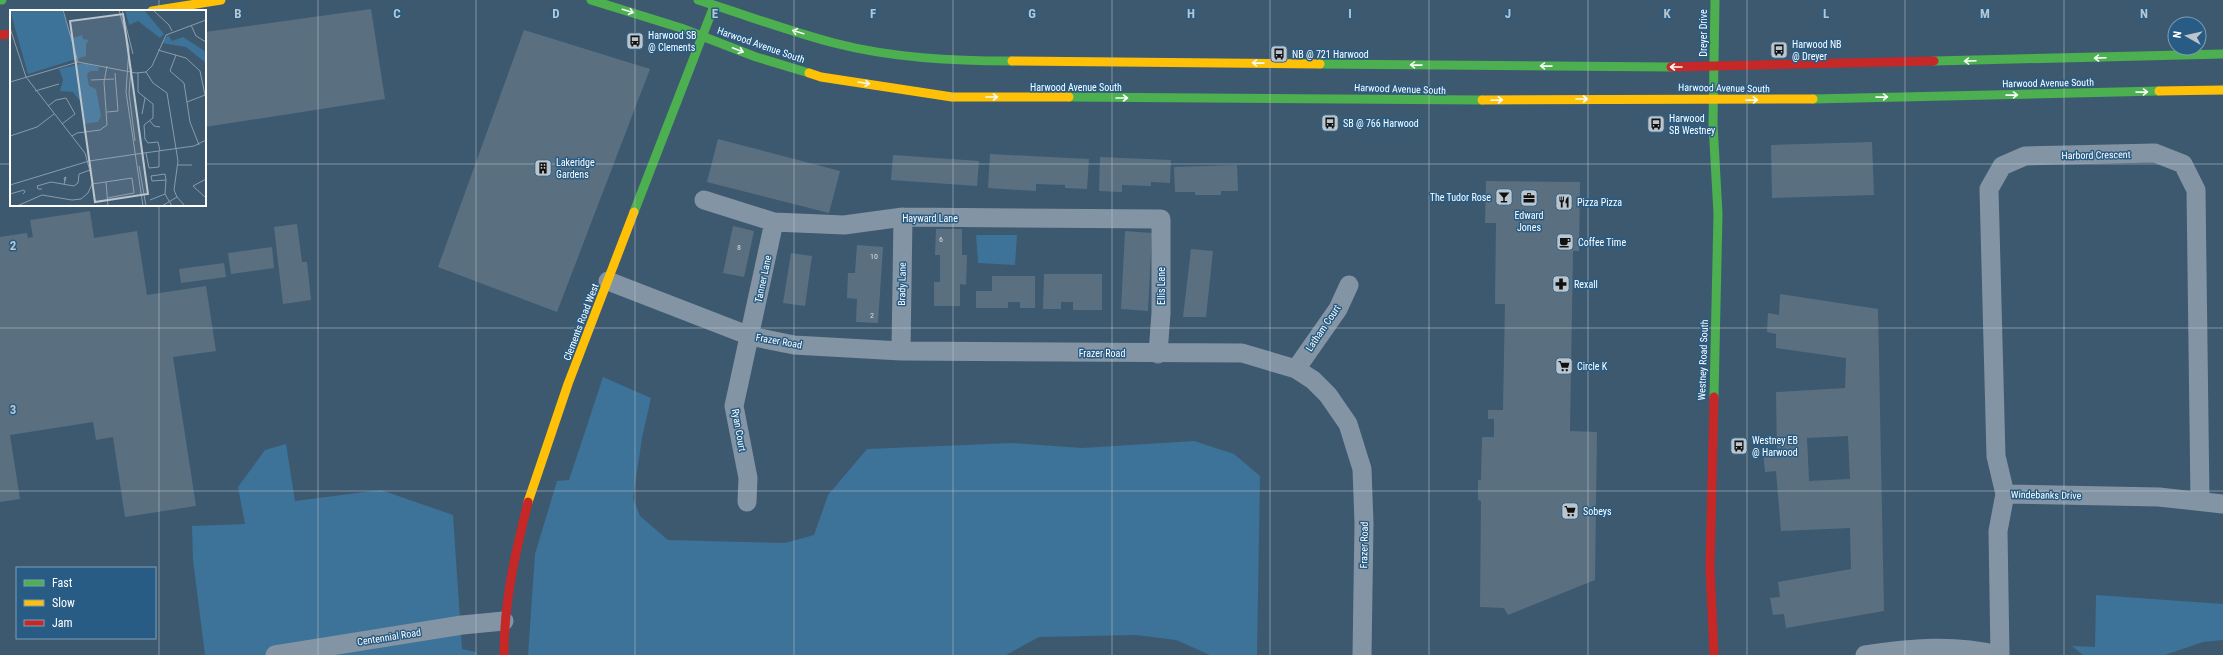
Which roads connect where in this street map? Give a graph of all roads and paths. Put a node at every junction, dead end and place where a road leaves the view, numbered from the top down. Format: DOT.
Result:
graph roads {
  1 [pos="221,0"];
  2 [pos="591,0"];
  3 [pos="1715,0"];
  4 [pos="710,2"];
  5 [pos="183,3"];
  6 [pos="156,10"];
  7 [pos="10,34"];
  8 [pos="0,35"];
  9 [pos="702,36"];
  10 [pos="2223,54"];
  11 [pos="1715,66"];
  12 [pos="2223,90"];
  13 [pos="1714,100"];
  14 [pos="704,200"];
  15 [pos="903,217"];
  16 [pos="1161,219"];
  17 [pos="774,222"];
  18 [pos="608,281"];
  19 [pos="1349,285"];
  20 [pos="750,336"];
  21 [pos="901,351"];
  22 [pos="1158,354"];
  23 [pos="1296,369"];
  24 [pos="2005,494"];
  25 [pos="2200,501"];
  26 [pos="748,502"];
  27 [pos="2223,504"];
  28 [pos="504,621"];
  29 [pos="275,655"];
  30 [pos="504,655"];
  31 [pos="1362,655"];
  32 [pos="1714,655"];
  33 [pos="1865,655"];
  34 [pos="1999,655"];
  1 -- 5 [label="main road"];
  2 -- 9 [label="main road, Harwood Avenue South, one-way"];
  3 -- 11 [label="main road, Dreyer Drive"];
  4 -- 9 [label="main road, Clements Road West"];
  11 -- 4 [label="main road, Harwood Avenue South, one-way"];
  5 -- 6 [label="main road"];
  7 -- 8 [label="main road"];
  9 -- 13 [label="main road, Harwood Avenue South, one-way"];
  9 -- 18 [label="main road, Clements Road West"];
  10 -- 11 [label="main road, Harwood Avenue South, one-way"];
  11 -- 13 [label="main road, Westney Road South"];
  13 -- 12 [label="main road, Harwood Avenue South, one-way"];
  13 -- 32 [label="main road, Westney Road South"];
  14 -- 17 [label="street, Hayward Lane"];
  15 -- 16 [label="street, Hayward Lane"];
  15 -- 17 [label="street, Hayward Lane"];
  15 -- 21 [label="street, Brady Lane"];
  16 -- 22 [label="street, Ellis Lane"];
  17 -- 20 [label="street, Tanner Lane"];
  18 -- 20 [label="street, Frazer Road"];
  18 -- 28 [label="main road, Clements Road West"];
  19 -- 23 [label="street, Latham Court"];
  20 -- 21 [label="street, Frazer Road"];
  20 -- 26 [label="street, Ryan Court"];
  21 -- 22 [label="street, Frazer Road"];
  22 -- 23 [label="street, Frazer Road"];
  23 -- 31 [label="street, Frazer Road"];
  24 -- 25 [label="street, Windebanks Drive"];
  24 -- 25 [label="street, Harbord Crescent"];
  24 -- 34 [label="street, Windebanks Drive"];
  25 -- 27 [label="street, Windebanks Drive"];
  28 -- 29 [label="street, Centennial Road"];
  28 -- 30 [label="main road, Clements Road West"];
  33 -- 34 [label="street"];
}
